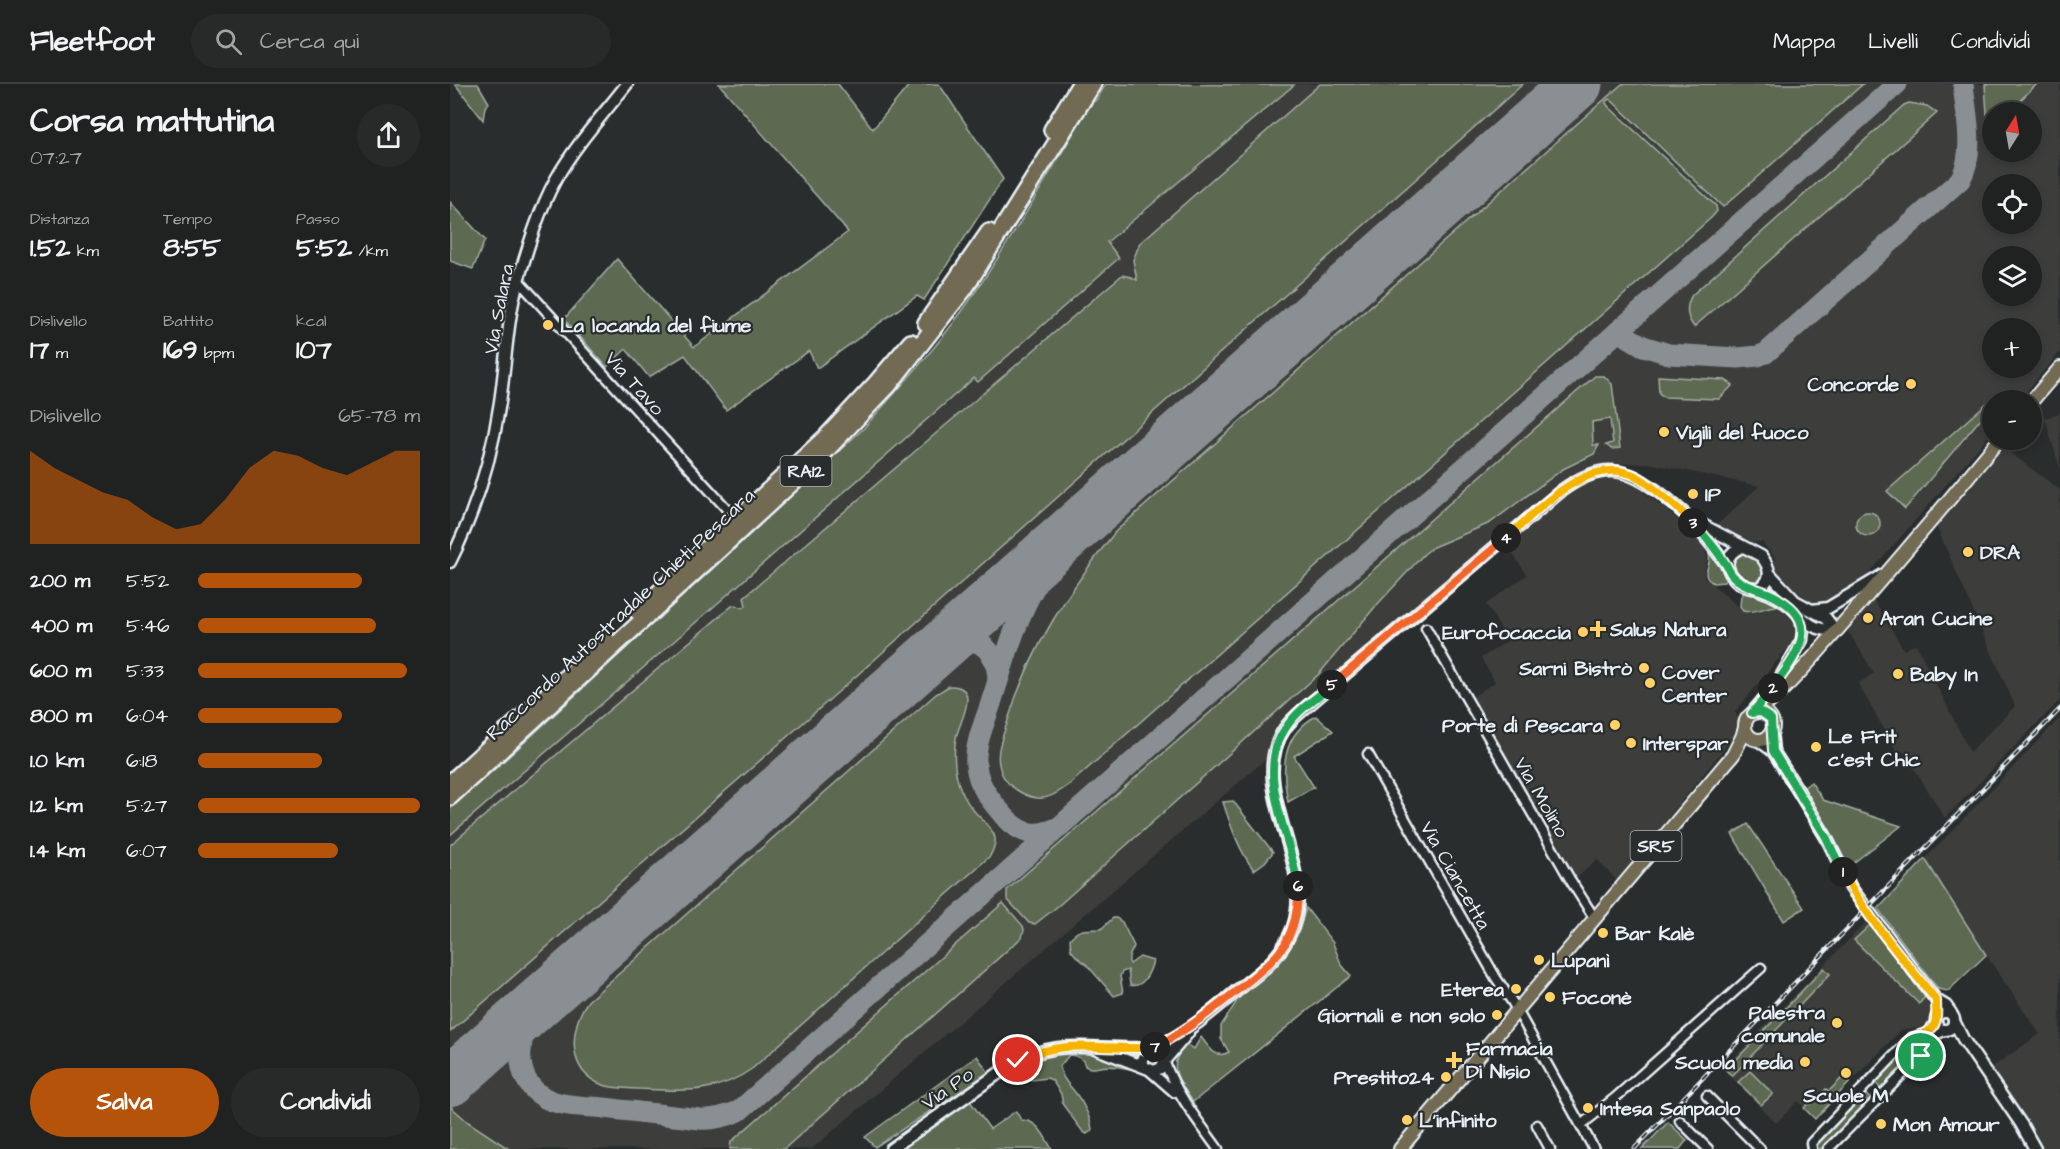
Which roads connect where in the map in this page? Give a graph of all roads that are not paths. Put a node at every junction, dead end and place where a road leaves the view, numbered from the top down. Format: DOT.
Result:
graph roads {
  1 [pos="627,84"];
  2 [pos="1080,84"];
  3 [pos="1093,84"];
  4 [pos="518,280"];
  5 [pos="2060,368"];
  6 [pos="2041,390"];
  7 [pos="1992,450"];
  8 [pos="726,508"];
  9 [pos="1689,518"];
  10 [pos="1743,547"];
  11 [pos="450,562"];
  12 [pos="1727,565"];
  13 [pos="1888,572"];
  14 [pos="1769,573"];
  15 [pos="1757,589"];
  16 [pos="1811,610"];
  17 [pos="1801,618"];
  18 [pos="1426,628"];
  19 [pos="1836,631"];
  20 [pos="1780,693"];
  21 [pos="1755,713"];
  22 [pos="1771,725"];
  23 [pos="1745,728"];
  24 [pos="1756,739"];
  25 [pos="1773,751"];
  26 [pos="1368,754"];
  27 [pos="1733,755"];
  28 [pos="450,783"];
  29 [pos="450,797"];
  30 [pos="1595,919"];
  31 [pos="1761,968"];
  32 [pos="1936,1000"];
  33 [pos="1517,1011"];
  34 [pos="1937,1018"];
  35 [pos="1197,1023"];
  36 [pos="1950,1023"];
  37 [pos="1919,1036"];
  38 [pos="1926,1046"];
  39 [pos="1094,1048"];
  40 [pos="1150,1049"];
  41 [pos="1165,1061"];
  42 [pos="1147,1069"];
  43 [pos="1707,1096"];
  44 [pos="1186,1105"];
  45 [pos="1680,1121"];
  46 [pos="1537,1125"];
  47 [pos="1581,1125"];
  48 [pos="1594,1148"];
  49 [pos="2036,1148"];
  50 [pos="891,1149"];
  51 [pos="1218,1149"];
  52 [pos="1400,1149"];
  53 [pos="1550,1149"];
  54 [pos="1708,1149"];
  55 [pos="1760,1149"];
  56 [pos="1810,1149"];
  57 [pos="1828,1149"];
  1 -- 4 [label="street, Via Salara"];
  2 -- 28 [label="highway, Raccordo Autostradale Chieti-Pescara / RA12"];
  3 -- 29 [label="highway, Raccordo Autostradale Chieti-Pescara / RA12"];
  4 -- 8 [label="street, Via Tavo"];
  4 -- 11 [label="street, Via Salara"];
  5 -- 6 [label="main road"];
  7 -- 13 [label="main road, SR5"];
  9 -- 10 [label="street"];
  9 -- 12 [label="street"];
  9 -- 35 [label="street"];
  10 -- 12 [label="street"];
  10 -- 14 [label="street"];
  12 -- 15 [label="street"];
  13 -- 16 [label="street"];
  13 -- 19 [label="main road, SR5"];
  14 -- 15 [label="street"];
  14 -- 16 [label="street"];
  15 -- 17 [label="street"];
  16 -- 19 [label="street"];
  17 -- 19 [label="street"];
  17 -- 21 [label="street"];
  18 -- 30 [label="street, Via Molino"];
  19 -- 20 [label="main road, SR5"];
  20 -- 21 [label="main road, SR5"];
  20 -- 22 [label="main road, SR5"];
  21 -- 22 [label="main road"];
  21 -- 23 [label="main road, SR5"];
  22 -- 24 [label="main road, SR5"];
  22 -- 25 [label="street"];
  23 -- 24 [label="main road"];
  23 -- 27 [label="main road, SR5"];
  24 -- 25 [label="street"];
  24 -- 27 [label="main road, SR5"];
  25 -- 32 [label="street"];
  26 -- 33 [label="street, Via Ciancetta"];
  27 -- 30 [label="main road, SR5"];
  30 -- 33 [label="main road, SR5"];
  31 -- 47 [label="street"];
  32 -- 34 [label="street"];
  32 -- 36 [label="street"];
  33 -- 47 [label="street, Via Ciancetta"];
  33 -- 52 [label="main road, SR5"];
  34 -- 36 [label="street"];
  34 -- 36 [label="street"];
  34 -- 37 [label="street"];
  35 -- 40 [label="street"];
  35 -- 41 [label="street"];
  36 -- 38 [label="street"];
  36 -- 49 [label="street"];
  37 -- 38 [label="street"];
  37 -- 56 [label="street"];
  38 -- 57 [label="street"];
  39 -- 40 [label="street, Via Po"];
  39 -- 42 [label="street, Via Po"];
  39 -- 50 [label="street, Via Po"];
  40 -- 41 [label="street"];
  40 -- 42 [label="street"];
  41 -- 42 [label="street"];
  41 -- 44 [label="street"];
  42 -- 44 [label="street"];
  43 -- 55 [label="street"];
  44 -- 51 [label="street"];
  45 -- 54 [label="street"];
  46 -- 53 [label="street"];
  47 -- 48 [label="street, Via Ciancetta"];
}
